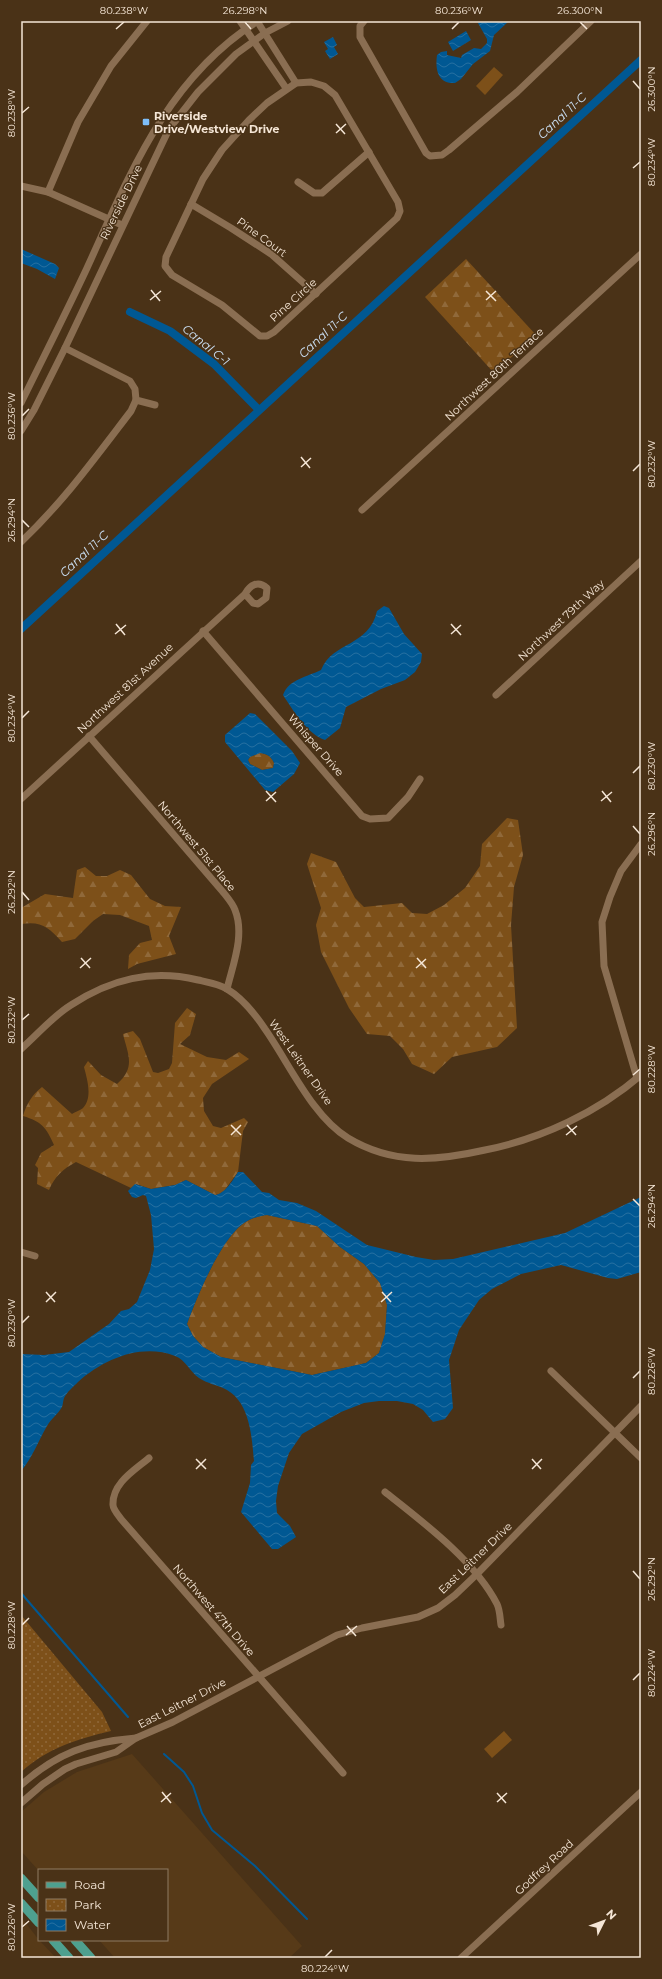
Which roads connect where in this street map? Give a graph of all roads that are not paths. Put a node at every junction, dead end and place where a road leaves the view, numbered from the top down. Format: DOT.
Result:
graph roads {
  1 [pos="147,21"];
  2 [pos="240,21"];
  3 [pos="258,21"];
  4 [pos="288,21"];
  5 [pos="364,21"];
  6 [pos="591,21"];
  7 [pos="246,29"];
  8 [pos="265,33"];
  9 [pos="254,41"];
  10 [pos="296,83"];
  11 [pos="286,88"];
  12 [pos="369,152"];
  13 [pos="298,182"];
  14 [pos="21,186"];
  15 [pos="48,192"];
  16 [pos="191,204"];
  17 [pos="109,219"];
  18 [pos="122,225"];
  19 [pos="641,254"];
  20 [pos="316,294"];
  21 [pos="65,348"];
  22 [pos="136,400"];
  23 [pos="21,403"];
  24 [pos="155,405"];
  25 [pos="21,431"];
  26 [pos="362,510"];
  27 [pos="21,542"];
  28 [pos="641,561"];
  29 [pos="245,594"];
  30 [pos="203,631"];
  31 [pos="496,695"];
  32 [pos="89,736"];
  33 [pos="420,779"];
  34 [pos="21,799"];
  35 [pos="641,844"];
  36 [pos="227,989"];
  37 [pos="21,1049"];
  38 [pos="639,1076"];
  39 [pos="21,1252"];
  40 [pos="35,1256"];
  41 [pos="551,1372"];
  42 [pos="641,1406"];
  43 [pos="614,1432"];
  44 [pos="149,1458"];
  45 [pos="641,1458"];
  46 [pos="385,1492"];
  47 [pos="477,1574"];
  48 [pos="501,1626"];
  49 [pos="258,1677"];
  50 [pos="136,1738"];
  51 [pos="59,1757"];
  52 [pos="65,1769"];
  53 [pos="343,1773"];
  54 [pos="21,1785"];
  55 [pos="641,1792"];
  56 [pos="21,1803"];
  57 [pos="21,1878"];
  58 [pos="38,1897"];
  59 [pos="21,1903"];
  60 [pos="38,1922"];
  61 [pos="54,1941"];
  62 [pos="76,1941"];
  63 [pos="68,1958"];
  64 [pos="91,1958"];
  65 [pos="461,1958"];
  1 -- 15 [label="street"];
  2 -- 7 [label="street"];
  3 -- 7 [label="street, Riverside Drive"];
  3 -- 8 [label="street"];
  4 -- 8 [label="street, Riverside Drive"];
  5 -- 6 [label="street"];
  7 -- 9 [label="street"];
  7 -- 17 [label="street, Riverside Drive"];
  8 -- 9 [label="street, Riverside Drive"];
  8 -- 10 [label="street"];
  9 -- 11 [label="street"];
  9 -- 18 [label="street, Riverside Drive"];
  10 -- 11 [label="street, Pine Circle"];
  10 -- 12 [label="street, Pine Circle"];
  11 -- 16 [label="street, Pine Circle"];
  12 -- 13 [label="street"];
  12 -- 20 [label="street, Pine Circle"];
  14 -- 15 [label="street"];
  15 -- 17 [label="street"];
  16 -- 20 [label="street, Pine Court"];
  16 -- 20 [label="street, Pine Circle"];
  17 -- 18 [label="street"];
  17 -- 23 [label="street, Riverside Drive"];
  18 -- 21 [label="street, Riverside Drive"];
  19 -- 26 [label="street, Northwest 80th Terrace"];
  21 -- 22 [label="street"];
  21 -- 25 [label="street, Riverside Drive"];
  22 -- 24 [label="street"];
  22 -- 27 [label="street"];
  28 -- 31 [label="street, Northwest 79th Way"];
  29 -- 30 [label="street, Northwest 81st Avenue"];
  30 -- 32 [label="street, Northwest 81st Avenue"];
  30 -- 33 [label="street, Whisper Drive"];
  32 -- 34 [label="street, Northwest 81st Avenue"];
  32 -- 36 [label="street, Northwest 51st Place"];
  35 -- 38 [label="street"];
  36 -- 37 [label="street, West Leitner Drive"];
  36 -- 38 [label="street, West Leitner Drive"];
  39 -- 40 [label="street"];
  41 -- 43 [label="street"];
  42 -- 43 [label="street, East Leitner Drive"];
  43 -- 45 [label="street"];
  43 -- 47 [label="street, East Leitner Drive"];
  44 -- 49 [label="street, Northwest 47th Drive"];
  46 -- 47 [label="street"];
  47 -- 48 [label="street"];
  47 -- 49 [label="street, East Leitner Drive"];
  49 -- 50 [label="street, East Leitner Drive"];
  49 -- 53 [label="street, Northwest 47th Drive"];
  50 -- 51 [label="street, East Leitner Drive"];
  50 -- 52 [label="street, East Leitner Drive"];
  51 -- 52 [label="street"];
  51 -- 54 [label="street, East Leitner Drive"];
  52 -- 56 [label="street, East Leitner Drive"];
  55 -- 65 [label="street, Godfrey Road"];
  57 -- 58 [label="main road"];
  59 -- 60 [label="main road"];
  61 -- 63 [label="main road"];
  62 -- 64 [label="main road"];
}
